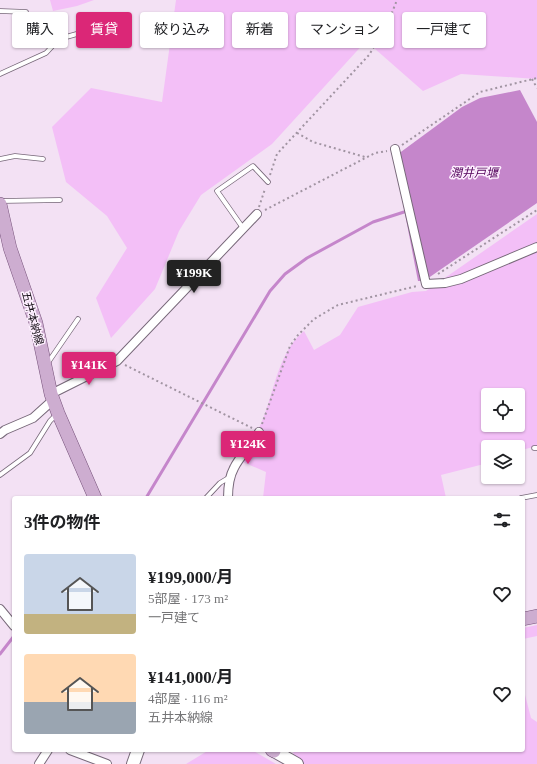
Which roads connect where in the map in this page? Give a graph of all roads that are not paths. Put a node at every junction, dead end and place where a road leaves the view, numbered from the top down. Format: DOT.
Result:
graph roads {
  1 [pos="0,11"];
  2 [pos="26,12"];
  3 [pos="76,34"];
  4 [pos="0,74"];
  5 [pos="395,149"];
  6 [pos="43,159"];
  7 [pos="0,160"];
  8 [pos="268,182"];
  9 [pos="60,200"];
  10 [pos="0,203"];
  11 [pos="257,214"];
  12 [pos="2,224"];
  13 [pos="243,228"];
  14 [pos="537,247"];
  15 [pos="78,319"];
  16 [pos="45,367"];
  17 [pos="52,397"];
  18 [pos="58,414"];
  19 [pos="259,432"];
  20 [pos="0,434"];
  21 [pos="0,475"];
  22 [pos="230,477"];
  23 [pos="537,495"];
  24 [pos="94,496"];
  25 [pos="208,496"];
  26 [pos="228,496"];
  27 [pos="525,497"];
  28 [pos="0,609"];
  29 [pos="537,616"];
  30 [pos="525,619"];
  31 [pos="12,624"];
  32 [pos="47,752"];
  33 [pos="75,752"];
  34 [pos="137,752"];
  35 [pos="277,752"];
  36 [pos="39,764"];
  37 [pos="107,764"];
  38 [pos="133,764"];
  39 [pos="298,764"];
  1 -- 2 [label="lane"];
  3 -- 4 [label="lane"];
  5 -- 14 [label="street"];
  6 -- 7 [label="lane"];
  8 -- 13 [label="lane"];
  9 -- 10 [label="lane"];
  10 -- 12 [label="main road, 五井本納線"];
  11 -- 13 [label="street"];
  12 -- 16 [label="main road, 五井本納線"];
  13 -- 17 [label="street"];
  15 -- 16 [label="lane"];
  16 -- 17 [label="main road, 五井本納線"];
  17 -- 18 [label="main road, 五井本納線"];
  17 -- 20 [label="street"];
  18 -- 21 [label="lane"];
  18 -- 24 [label="main road, 五井本納線"];
  19 -- 22 [label="street"];
  22 -- 25 [label="lane"];
  22 -- 26 [label="street"];
  23 -- 27 [label="lane"];
  28 -- 31 [label="street"];
  29 -- 30 [label="main road"];
  32 -- 36 [label="street"];
  33 -- 37 [label="street"];
  34 -- 38 [label="street"];
  35 -- 39 [label="street"];
}
